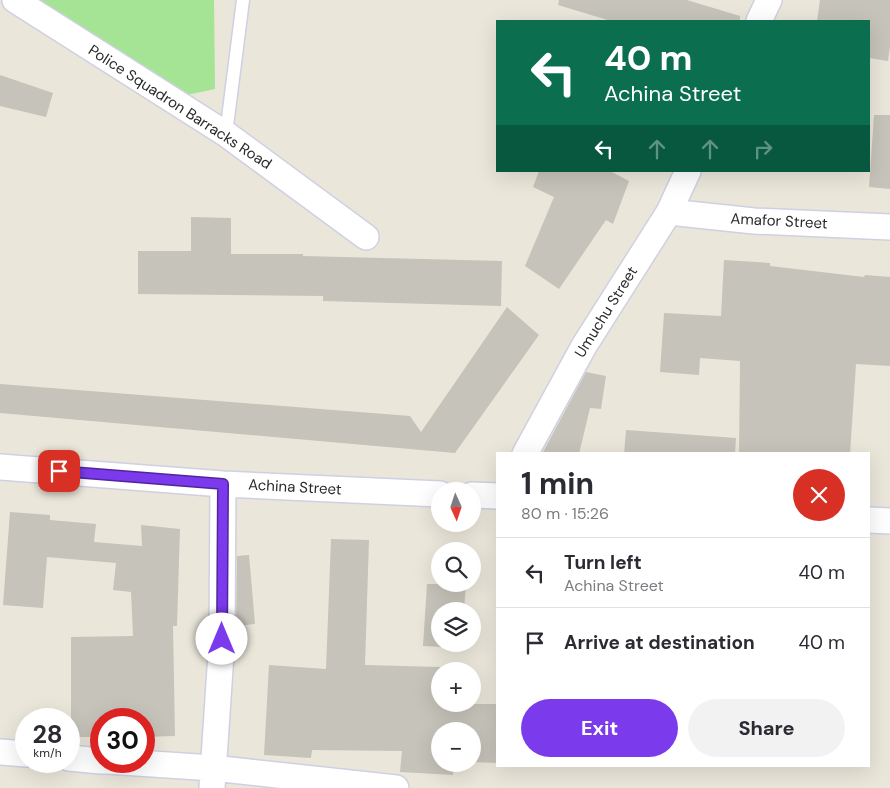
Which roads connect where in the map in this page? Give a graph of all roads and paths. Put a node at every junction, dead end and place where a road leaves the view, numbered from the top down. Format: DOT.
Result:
graph roads {
  1 [pos="15,0"];
  2 [pos="243,0"];
  3 [pos="770,0"];
  4 [pos="760,20"];
  5 [pos="226,134"];
  6 [pos="688,172"];
  7 [pos="669,212"];
  8 [pos="890,226"];
  9 [pos="366,237"];
  10 [pos="527,452"];
  11 [pos="0,467"];
  12 [pos="223,484"];
  13 [pos="431,494"];
  14 [pos="481,495"];
  15 [pos="496,496"];
  16 [pos="870,520"];
  17 [pos="890,521"];
  18 [pos="0,752"];
  19 [pos="15,753"];
  20 [pos="155,769"];
  21 [pos="212,778"];
  22 [pos="396,788"];
  1 -- 5 [label="street, Police Squadron Barracks Road"];
  2 -- 5 [label="lane"];
  3 -- 4 [label="street"];
  5 -- 9 [label="street, Police Squadron Barracks Road"];
  6 -- 7 [label="street, Umuchu Street"];
  7 -- 8 [label="street, Amafor Street"];
  7 -- 10 [label="street, Umuchu Street"];
  11 -- 12 [label="street, Achina Street"];
  12 -- 13 [label="street, Achina Street"];
  12 -- 21 [label="street"];
  14 -- 15 [label="street"];
  16 -- 17 [label="street"];
  18 -- 19 [label="street"];
  20 -- 21 [label="street"];
  21 -- 22 [label="street"];
}
